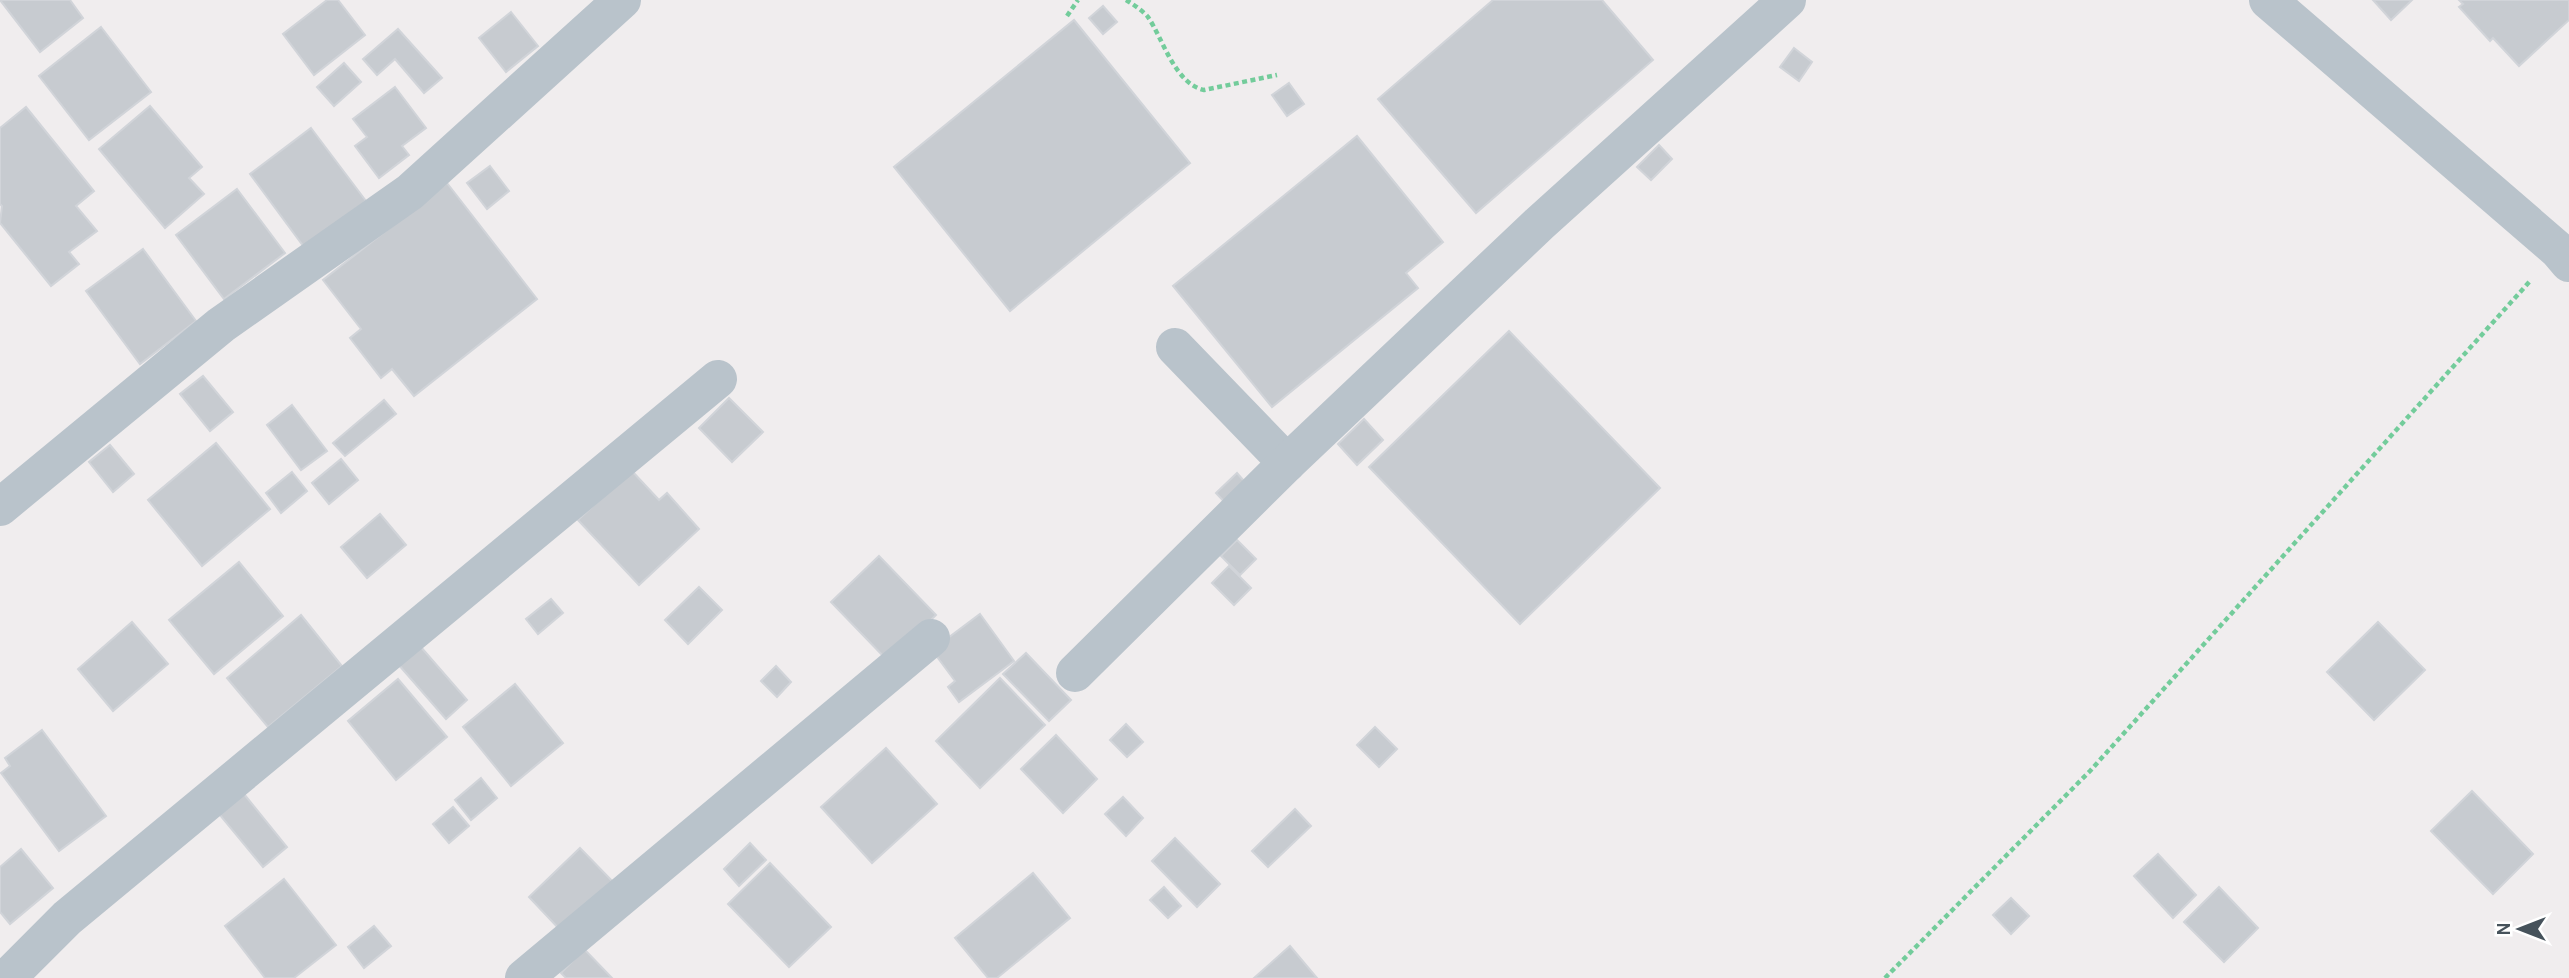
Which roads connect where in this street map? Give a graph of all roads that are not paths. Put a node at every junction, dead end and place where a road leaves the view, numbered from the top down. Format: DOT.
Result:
graph roads {
  1 [pos="622,0"];
  2 [pos="1787,0"];
  3 [pos="2268,0"];
  4 [pos="2564,256"];
  5 [pos="1175,347"];
  6 [pos="718,379"];
  7 [pos="1287,463"];
  8 [pos="0,507"];
  9 [pos="931,638"];
  10 [pos="1075,673"];
  11 [pos="7,978"];
  12 [pos="524,978"];
  1 -- 8 [label="street"];
  2 -- 7 [label="street"];
  3 -- 4 [label="street"];
  5 -- 7 [label="street"];
  6 -- 11 [label="street"];
  7 -- 10 [label="street"];
  9 -- 12 [label="street"];
}
